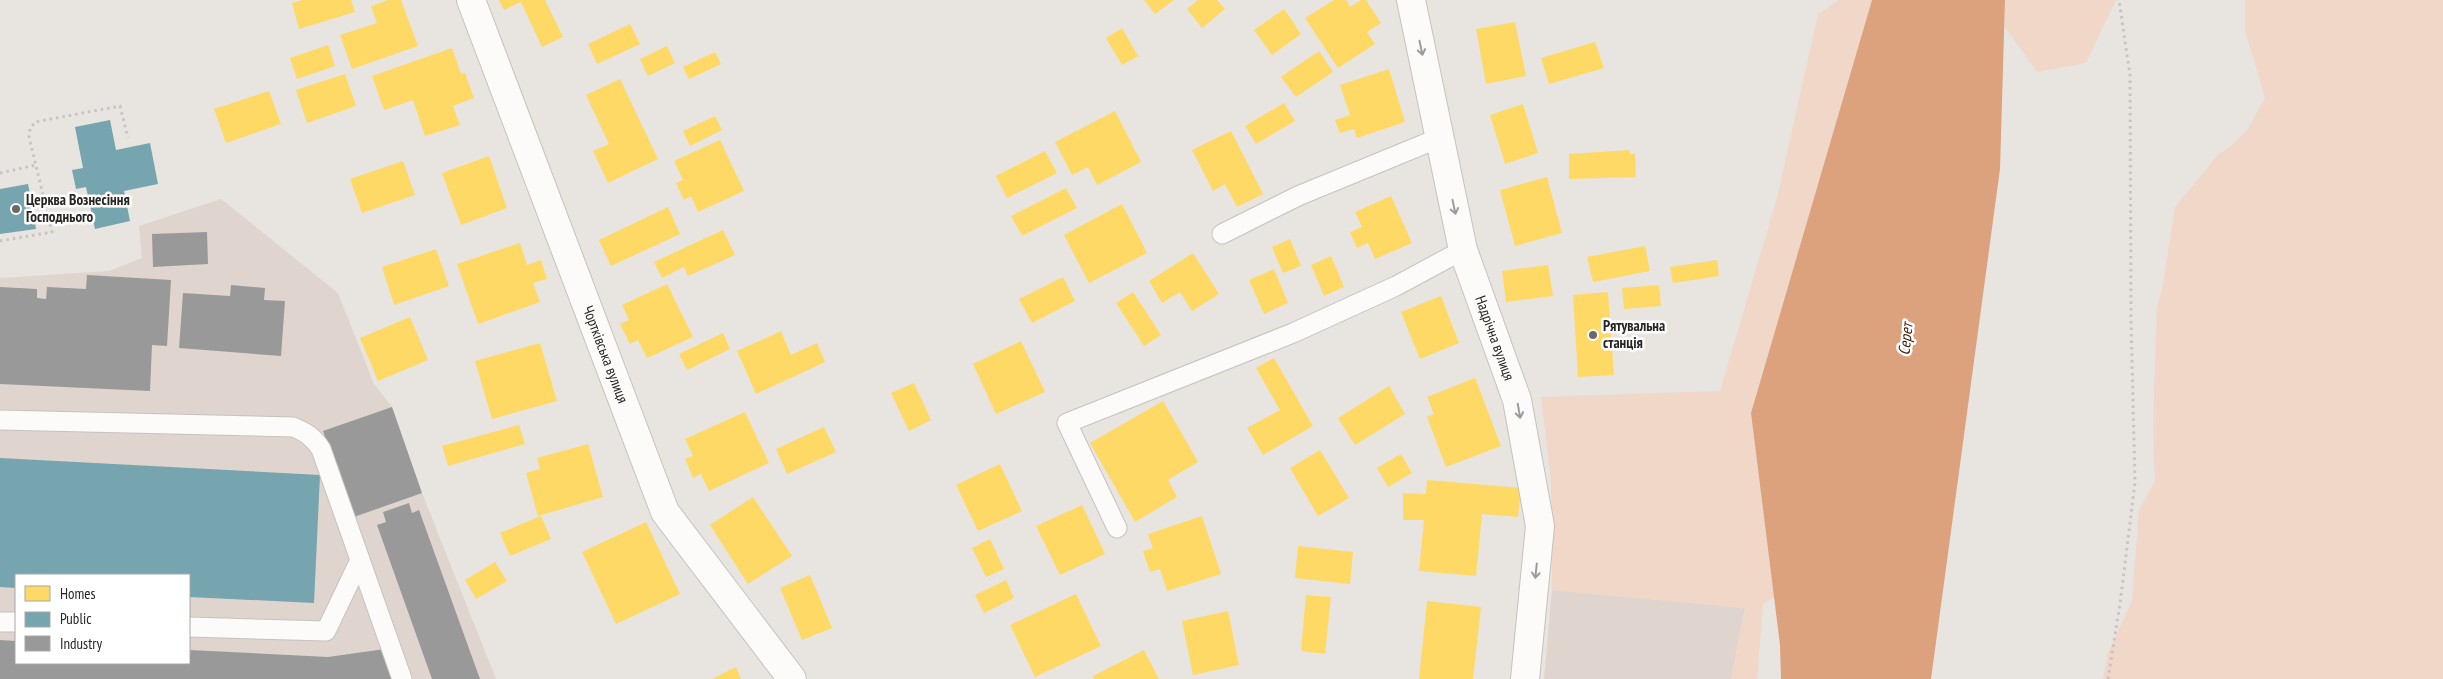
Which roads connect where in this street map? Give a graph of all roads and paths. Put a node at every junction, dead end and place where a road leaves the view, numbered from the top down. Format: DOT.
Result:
graph roads {
  1 [pos="471,0"];
  2 [pos="1411,0"];
  3 [pos="2118,0"];
  4 [pos="128,138"];
  5 [pos="1439,138"];
  6 [pos="36,165"];
  7 [pos="0,173"];
  8 [pos="1222,234"];
  9 [pos="0,241"];
  10 [pos="1463,250"];
  11 [pos="0,420"];
  12 [pos="1117,528"];
  13 [pos="360,560"];
  14 [pos="0,622"];
  15 [pos="15,622"];
  16 [pos="190,627"];
  17 [pos="402,679"];
  18 [pos="792,679"];
  19 [pos="1525,679"];
  20 [pos="2108,679"];
  1 -- 18 [label="street, Чортківська вулиця"];
  2 -- 5 [label="street, Надрічна вулиця, one-way"];
  3 -- 20 [label="path"];
  4 -- 6 [label="path"];
  5 -- 8 [label="lane"];
  5 -- 10 [label="street, Надрічна вулиця, one-way"];
  6 -- 7 [label="path"];
  6 -- 9 [label="path"];
  10 -- 12 [label="lane"];
  10 -- 19 [label="street, Надрічна вулиця, one-way"];
  11 -- 13 [label="lane"];
  13 -- 16 [label="lane"];
  13 -- 17 [label="lane"];
  14 -- 15 [label="lane"];
}
